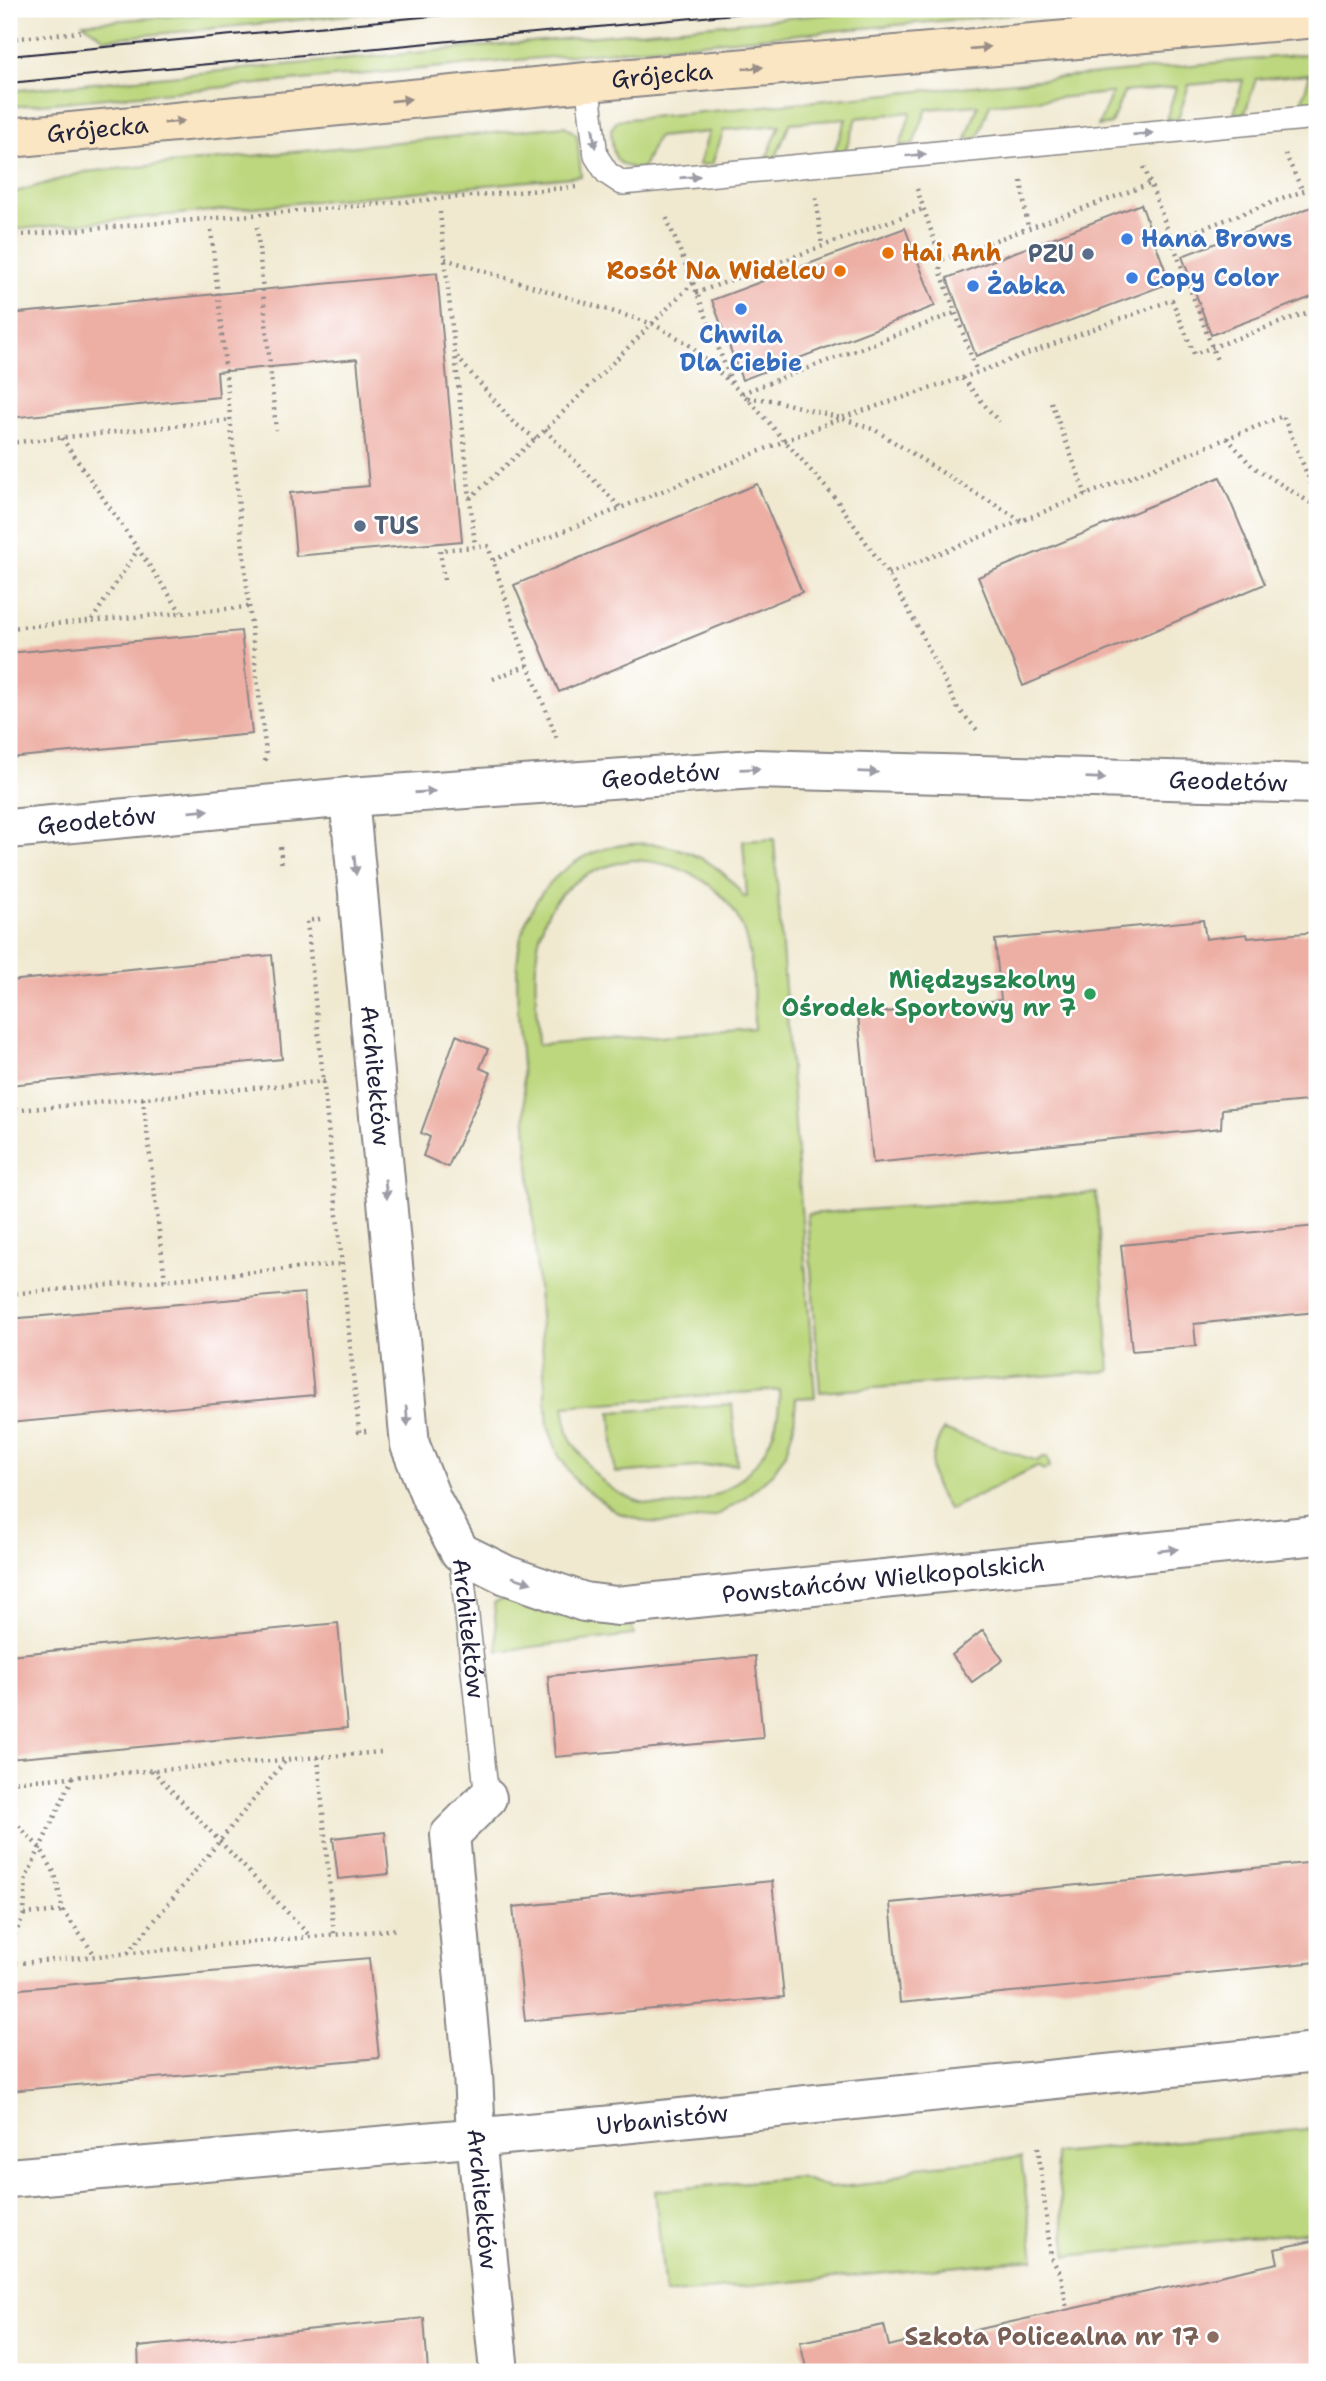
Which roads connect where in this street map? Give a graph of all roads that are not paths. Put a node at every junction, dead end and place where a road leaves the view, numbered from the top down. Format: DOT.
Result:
graph roads {
  1 [pos="1317,18"];
  2 [pos="587,82"];
  3 [pos="1317,117"];
  4 [pos="9,138"];
  5 [pos="1317,784"];
  6 [pos="349,797"];
  7 [pos="9,829"];
  8 [pos="1317,1535"];
  9 [pos="460,1552"];
  10 [pos="487,1798"];
  11 [pos="1317,2052"];
  12 [pos="476,2137"];
  13 [pos="9,2178"];
  14 [pos="499,2372"];
  2 -- 1 [label="main road, Grójecka, one-way"];
  2 -- 3 [label="lane, one-way"];
  4 -- 2 [label="main road, Grójecka, one-way"];
  6 -- 5 [label="street, Geodetów, one-way"];
  7 -- 6 [label="street, Geodetów, one-way"];
  6 -- 9 [label="street, Architektów, one-way"];
  9 -- 8 [label="street, Powstańców Wielkopolskich, one-way"];
  9 -- 10 [label="lane, Architektów"];
  10 -- 12 [label="street, Architektów"];
  11 -- 12 [label="street, Urbanistów"];
  12 -- 13 [label="street, Urbanistów"];
  12 -- 14 [label="street, Architektów"];
}
